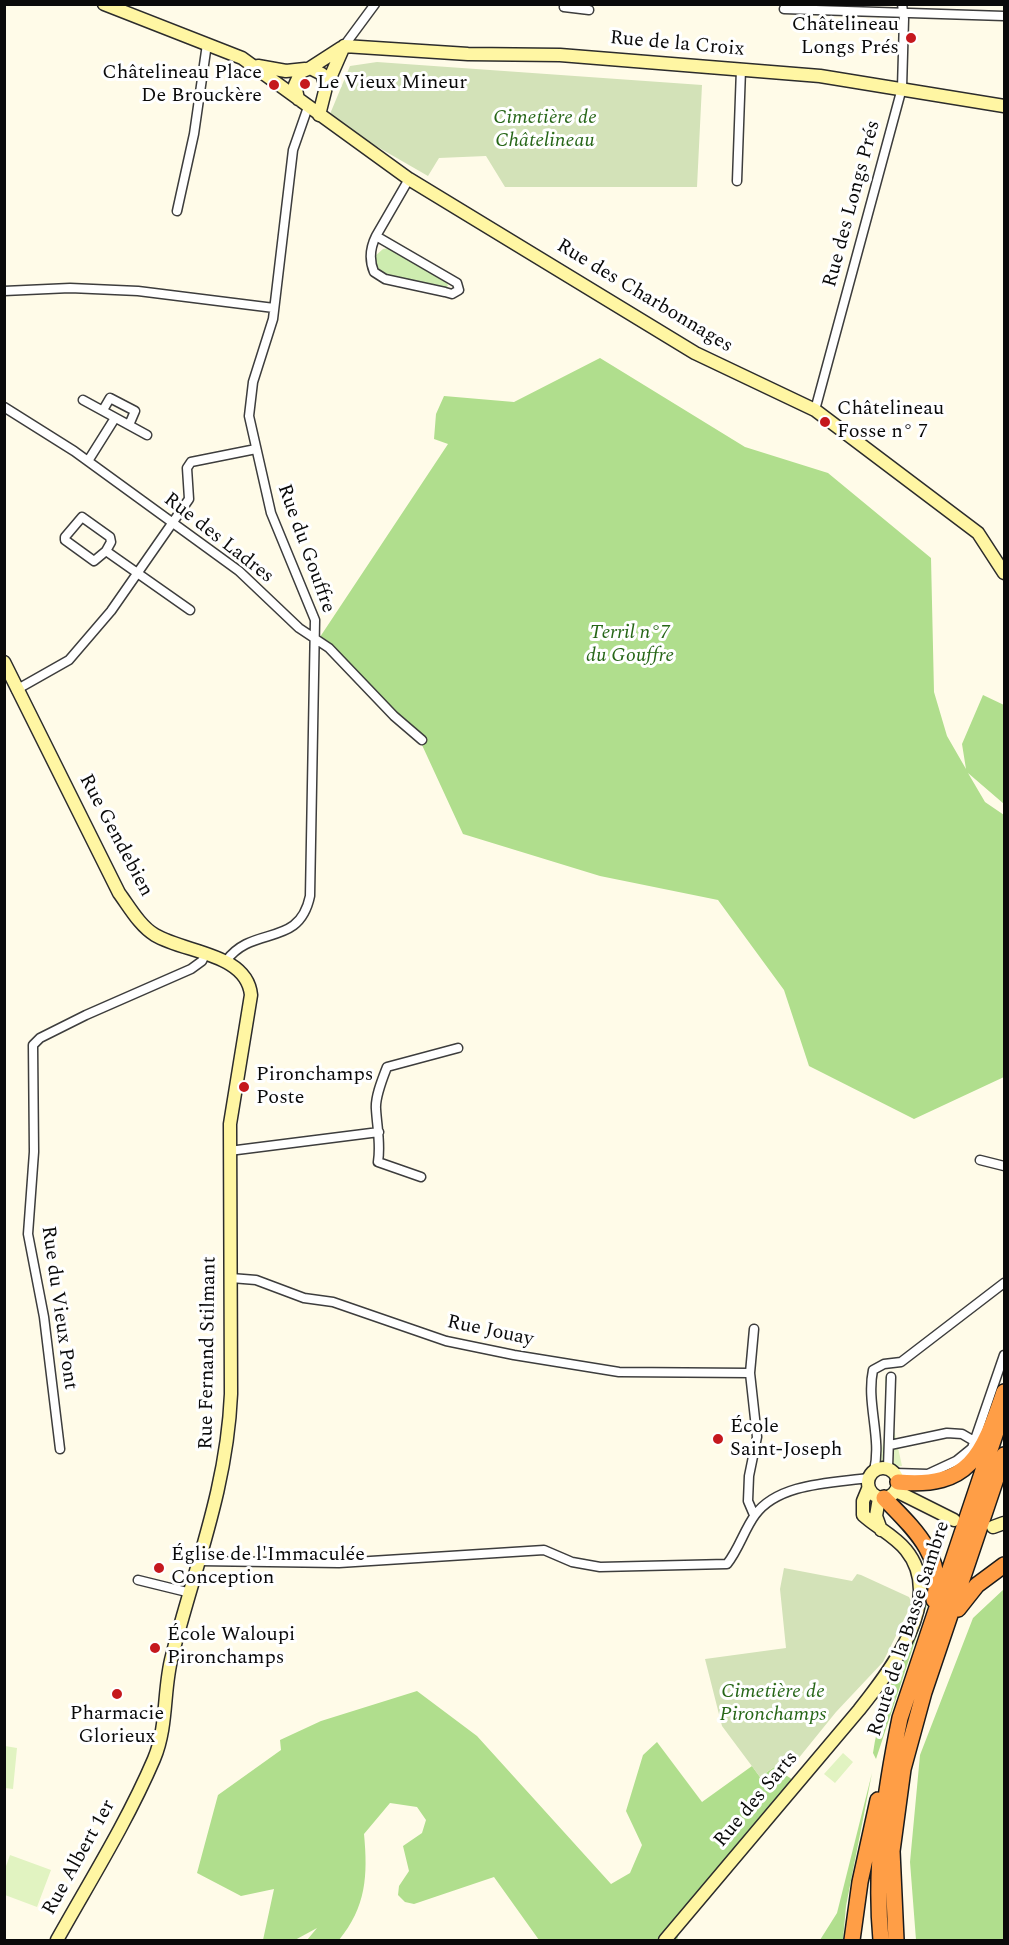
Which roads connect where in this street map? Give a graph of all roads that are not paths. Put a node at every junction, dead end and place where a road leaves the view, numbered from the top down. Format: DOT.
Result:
graph roads {
  1 [pos="375,4"];
  2 [pos="565,4"];
  3 [pos="105,5"];
  4 [pos="807,7"];
  5 [pos="902,8"];
  6 [pos="784,9"];
  7 [pos="589,10"];
  8 [pos="1005,16"];
  9 [pos="207,44"];
  10 [pos="344,46"];
  11 [pos="254,66"];
  12 [pos="308,69"];
  13 [pos="741,69"];
  14 [pos="326,87"];
  15 [pos="902,88"];
  16 [pos="303,103"];
  17 [pos="1005,106"];
  18 [pos="319,115"];
  19 [pos="408,179"];
  20 [pos="737,181"];
  21 [pos="177,211"];
  22 [pos="376,236"];
  23 [pos="4,291"];
  24 [pos="274,308"];
  25 [pos="83,400"];
  26 [pos="4,407"];
  27 [pos="815,410"];
  28 [pos="103,411"];
  29 [pos="115,418"];
  30 [pos="129,425"];
  31 [pos="147,435"];
  32 [pos="256,449"];
  33 [pos="88,461"];
  34 [pos="172,524"];
  35 [pos="106,551"];
  36 [pos="1005,573"];
  37 [pos="137,574"];
  38 [pos="190,610"];
  39 [pos="316,638"];
  40 [pos="4,662"];
  41 [pos="16,690"];
  42 [pos="422,740"];
  43 [pos="205,955"];
  44 [pos="226,961"];
  45 [pos="458,1048"];
  46 [pos="379,1132"];
  47 [pos="229,1151"];
  48 [pos="980,1160"];
  49 [pos="1005,1166"];
  50 [pos="421,1177"];
  51 [pos="231,1278"];
  52 [pos="1002,1286"];
  53 [pos="754,1329"];
  54 [pos="1005,1355"];
  55 [pos="750,1373"];
  56 [pos="891,1377"];
  57 [pos="1005,1392"];
  58 [pos="1005,1408"];
  59 [pos="974,1441"];
  60 [pos="890,1445"];
  61 [pos="60,1449"];
  62 [pos="1005,1455"];
  63 [pos="870,1479"];
  64 [pos="890,1485"];
  65 [pos="754,1515"];
  66 [pos="954,1520"];
  67 [pos="882,1531"];
  68 [pos="199,1562"];
  69 [pos="1005,1565"];
  70 [pos="138,1580"];
  71 [pos="191,1593"];
  72 [pos="924,1692"];
  73 [pos="900,1718"];
  74 [pos="891,1760"];
  75 [pos="137,1795"];
  76 [pos="892,1940"];
  77 [pos="57,1941"];
  78 [pos="665,1941"];
  79 [pos="852,1941"];
  1 -- 10 [label="street"];
  2 -- 7 [label="street"];
  3 -- 9 [label="street"];
  4 -- 5 [label="street"];
  4 -- 6 [label="street"];
  5 -- 8 [label="street"];
  5 -- 15 [label="street, Rue des Longs Prés"];
  9 -- 11 [label="street"];
  9 -- 21 [label="street"];
  10 -- 12 [label="street"];
  10 -- 13 [label="street, Rue de la Croix"];
  10 -- 14 [label="street"];
  11 -- 12 [label="street"];
  11 -- 16 [label="street, Rue des Charbonnages"];
  12 -- 14 [label="street"];
  12 -- 16 [label="street"];
  13 -- 15 [label="street, Rue de la Croix"];
  13 -- 20 [label="street"];
  14 -- 18 [label="street"];
  15 -- 17 [label="street, Rue de la Croix"];
  15 -- 27 [label="street, Rue des Longs Prés"];
  16 -- 18 [label="street, Rue des Charbonnages"];
  16 -- 24 [label="street, Rue du Gouffre"];
  18 -- 19 [label="street, Rue des Charbonnages"];
  19 -- 22 [label="street"];
  19 -- 27 [label="street, Rue des Charbonnages"];
  22 -- 22 [label="street"];
  23 -- 24 [label="street"];
  24 -- 32 [label="street, Rue du Gouffre"];
  25 -- 28 [label="street"];
  26 -- 33 [label="street, Rue des Ladres"];
  27 -- 36 [label="street, Rue des Charbonnages"];
  28 -- 29 [label="street"];
  28 -- 30 [label="street"];
  29 -- 30 [label="street"];
  29 -- 33 [label="street"];
  30 -- 31 [label="street"];
  32 -- 34 [label="street"];
  32 -- 39 [label="street, Rue du Gouffre"];
  33 -- 34 [label="street, Rue des Ladres"];
  34 -- 37 [label="street"];
  34 -- 39 [label="street, Rue des Ladres"];
  35 -- 35 [label="street"];
  35 -- 37 [label="street"];
  37 -- 38 [label="street"];
  37 -- 41 [label="street"];
  39 -- 42 [label="street, Rue des Ladres"];
  39 -- 44 [label="street, Rue du Gouffre"];
  40 -- 41 [label="street, Rue Gendebien"];
  41 -- 43 [label="street, Rue Gendebien"];
  43 -- 44 [label="street, Rue Gendebien"];
  43 -- 61 [label="street, Rue du Vieux Pont"];
  44 -- 47 [label="street, Rue Gendebien"];
  45 -- 46 [label="street"];
  46 -- 47 [label="street"];
  46 -- 50 [label="street"];
  47 -- 51 [label="street, Rue Fernand Stilmant"];
  48 -- 49 [label="street"];
  51 -- 55 [label="street, Rue Jouay"];
  51 -- 68 [label="street, Rue Fernand Stilmant"];
  52 -- 63 [label="street"];
  53 -- 55 [label="street"];
  54 -- 59 [label="street"];
  55 -- 65 [label="street"];
  56 -- 60 [label="street"];
  57 -- 64 [label="highway"];
  58 -- 73 [label="highway, Route de la Basse Sambre"];
  59 -- 60 [label="street"];
  59 -- 64 [label="street"];
  60 -- 64 [label="street"];
  62 -- 72 [label="highway, Route de la Basse Sambre"];
  63 -- 64 [label="street"];
  63 -- 64 [label="street"];
  63 -- 65 [label="street"];
  63 -- 67 [label="street, Rue des Sarts"];
  64 -- 66 [label="street"];
  64 -- 67 [label="street"];
  64 -- 73 [label="highway"];
  65 -- 68 [label="street"];
  67 -- 78 [label="street, Rue des Sarts"];
  68 -- 71 [label="street, Rue Fernand Stilmant"];
  69 -- 72 [label="highway"];
  70 -- 71 [label="street"];
  71 -- 75 [label="street, Rue Fernand Stilmant"];
  72 -- 76 [label="highway, Route de la Basse Sambre"];
  73 -- 74 [label="highway, Route de la Basse Sambre"];
  74 -- 76 [label="highway, Route de la Basse Sambre"];
  74 -- 79 [label="highway"];
  75 -- 77 [label="street, Rue Albert 1er"];
}
